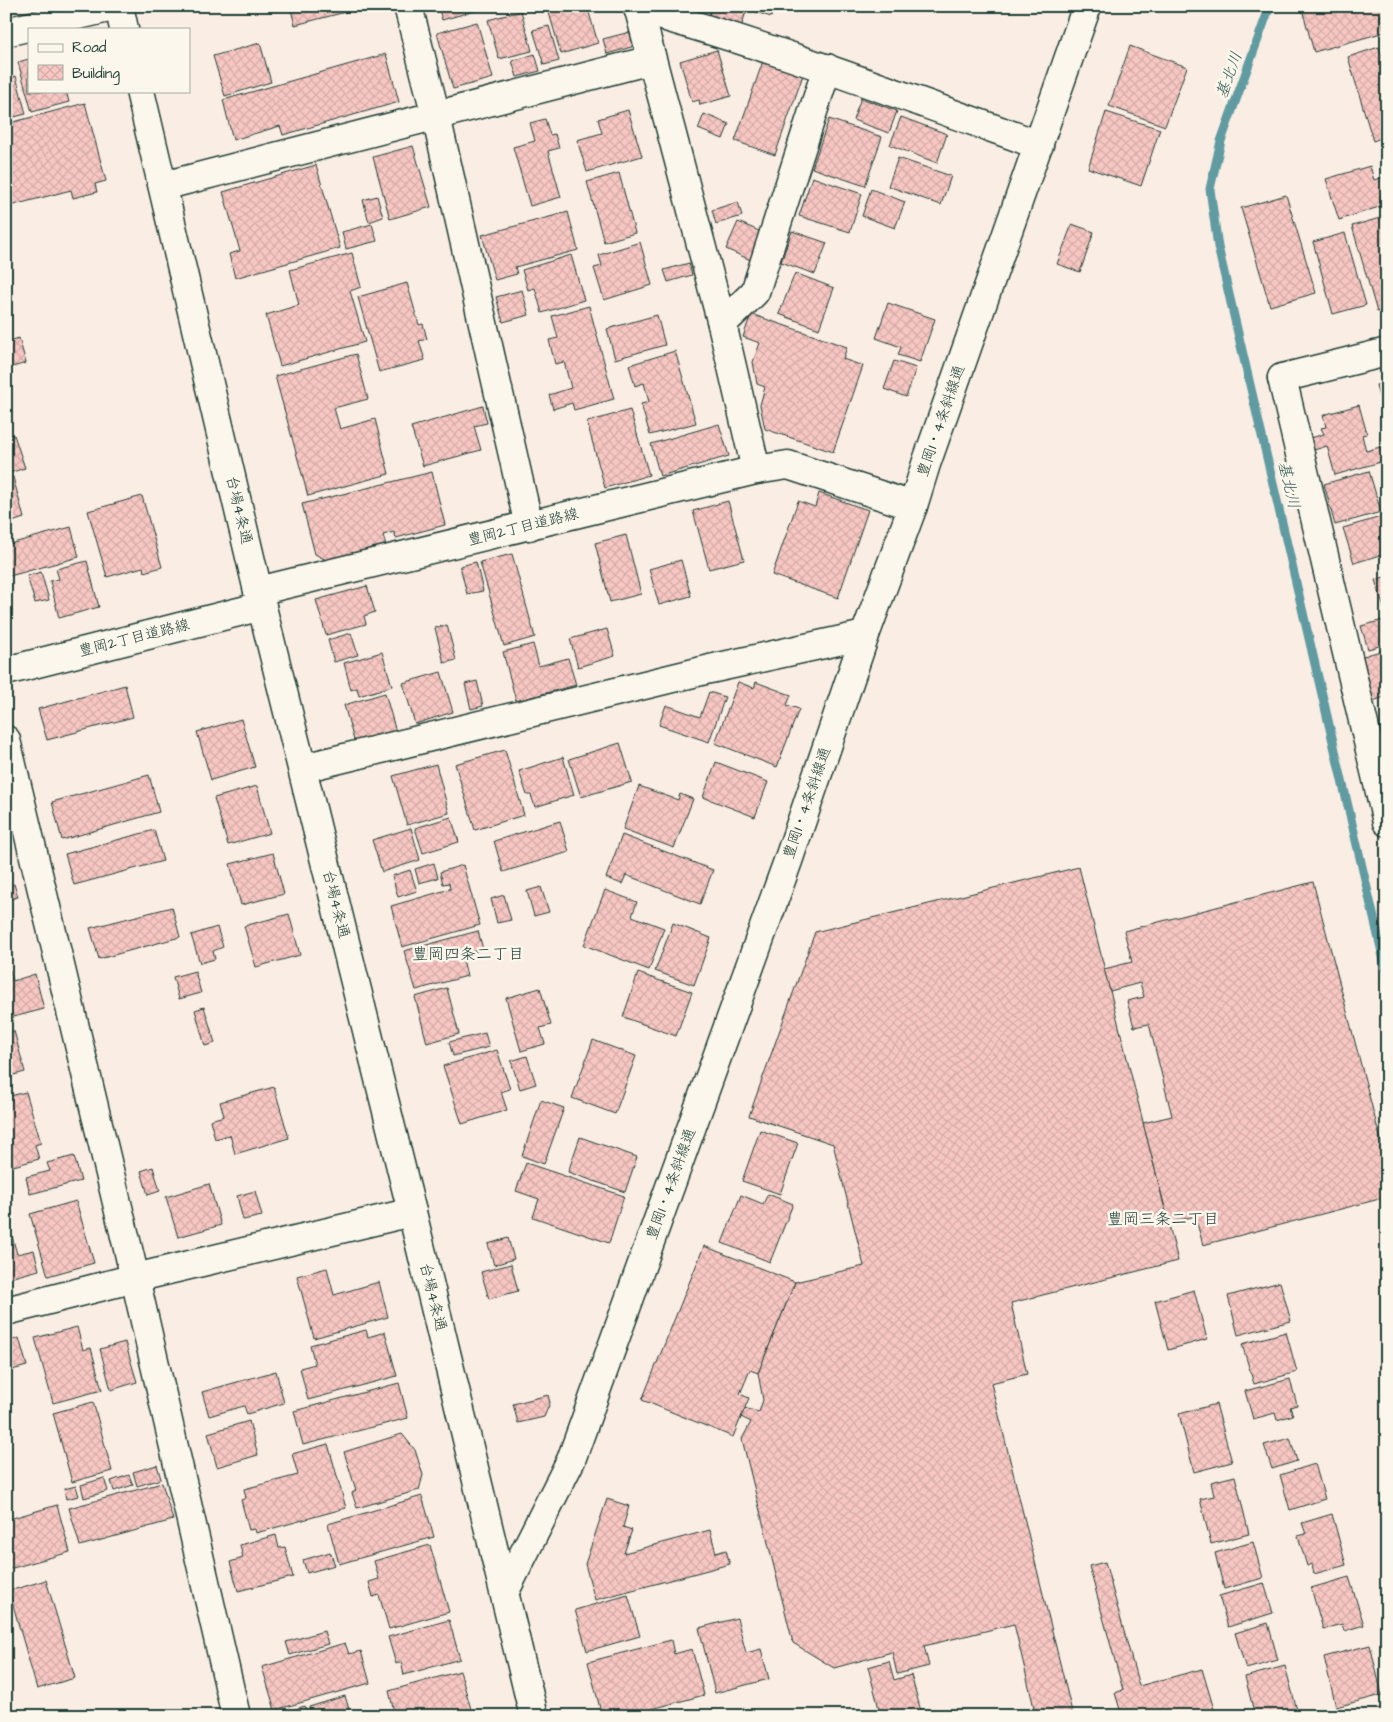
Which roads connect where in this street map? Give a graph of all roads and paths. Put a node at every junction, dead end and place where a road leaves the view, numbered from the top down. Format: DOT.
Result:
graph roads {
  1 [pos="118,6"];
  2 [pos="408,6"];
  3 [pos="1087,6"];
  4 [pos="638,7"];
  5 [pos="124,28"];
  6 [pos="6,32"];
  7 [pos="651,60"];
  8 [pos="826,68"];
  9 [pos="140,92"];
  10 [pos="436,116"];
  11 [pos="1039,145"];
  12 [pos="163,186"];
  13 [pos="722,324"];
  14 [pos="1387,352"];
  15 [pos="756,470"];
  16 [pos="913,506"];
  17 [pos="529,526"];
  18 [pos="260,598"];
  19 [pos="864,635"];
  20 [pos="6,671"];
  21 [pos="1376,725"];
  22 [pos="6,740"];
  23 [pos="303,768"];
  24 [pos="1387,822"];
  25 [pos="412,1212"];
  26 [pos="135,1278"];
  27 [pos="6,1311"];
  28 [pos="505,1591"];
  29 [pos="236,1716"];
  30 [pos="534,1716"];
  1 -- 5 [label="street"];
  1 -- 6 [label="street"];
  2 -- 10 [label="street"];
  3 -- 11 [label="street, 豊岡1・4条斜線通"];
  4 -- 7 [label="street"];
  4 -- 8 [label="street"];
  7 -- 10 [label="street"];
  7 -- 13 [label="street"];
  8 -- 11 [label="street"];
  8 -- 13 [label="street"];
  9 -- 12 [label="street, 台場4条通"];
  10 -- 12 [label="street"];
  10 -- 17 [label="street"];
  11 -- 16 [label="street, 豊岡1・4条斜線通"];
  12 -- 18 [label="street, 台場4条通"];
  13 -- 15 [label="street"];
  14 -- 21 [label="street"];
  15 -- 16 [label="street, 豊岡2丁目道路線"];
  15 -- 17 [label="street, 豊岡2丁目道路線"];
  16 -- 19 [label="street, 豊岡1・4条斜線通"];
  17 -- 18 [label="street, 豊岡2丁目道路線"];
  18 -- 20 [label="street, 豊岡2丁目道路線"];
  18 -- 23 [label="street, 台場4条通"];
  19 -- 23 [label="street"];
  19 -- 28 [label="street, 豊岡1・4条斜線通"];
  21 -- 24 [label="street"];
  22 -- 26 [label="street"];
  23 -- 25 [label="street, 台場4条通"];
  25 -- 26 [label="street"];
  25 -- 28 [label="street, 台場4条通"];
  26 -- 27 [label="street"];
  26 -- 29 [label="street"];
  28 -- 30 [label="street, 台場4条通"];
}
